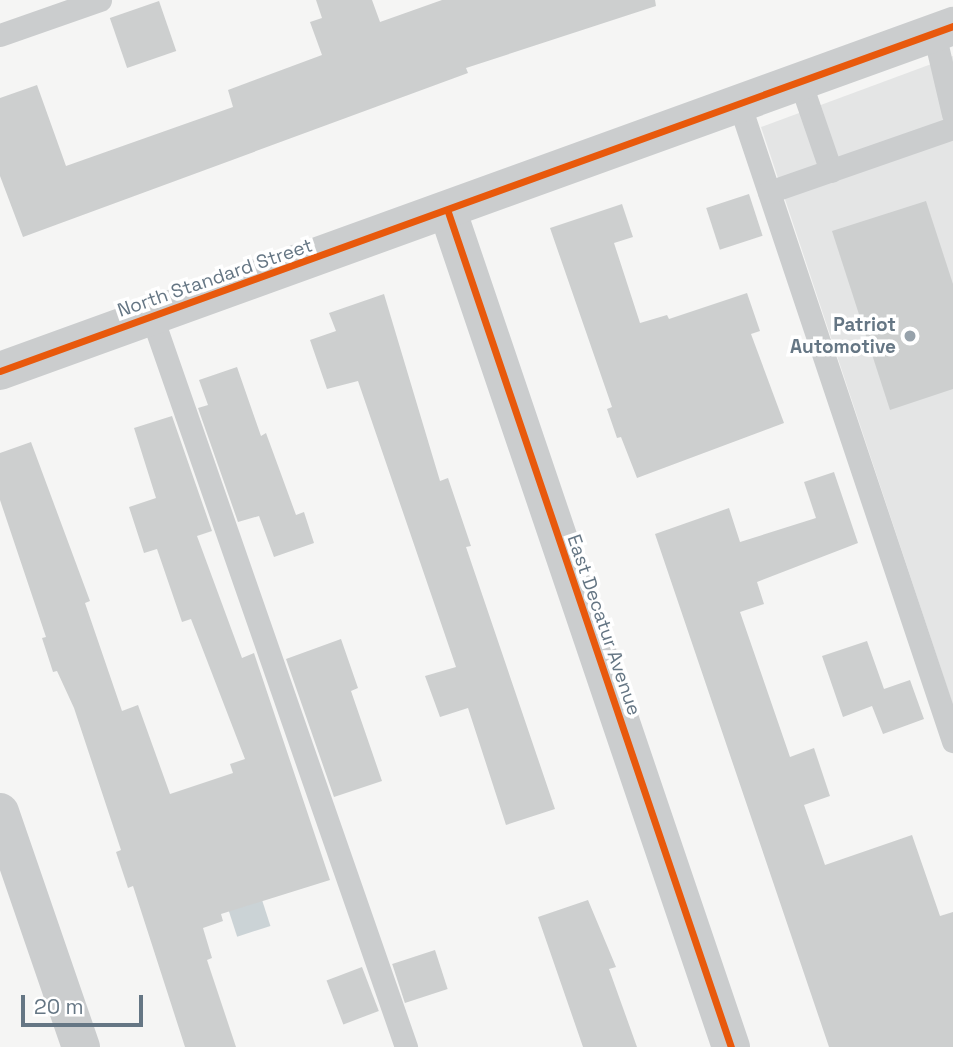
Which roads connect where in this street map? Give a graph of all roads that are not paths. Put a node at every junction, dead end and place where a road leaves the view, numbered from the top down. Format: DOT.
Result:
graph roads {
  1 [pos="100,0"];
  2 [pos="943,30"];
  3 [pos="0,35"];
  4 [pos="801,84"];
  5 [pos="740,106"];
  6 [pos="953,114"];
  7 [pos="953,128"];
  8 [pos="831,171"];
  9 [pos="769,192"];
  10 [pos="448,212"];
  11 [pos="152,317"];
  12 [pos="0,371"];
  13 [pos="953,741"];
  14 [pos="0,812"];
  15 [pos="81,1047"];
  16 [pos="406,1047"];
  17 [pos="731,1047"];
  1 -- 3 [label="lane"];
  2 -- 4 [label="street, North Standard Street"];
  2 -- 6 [label="lane"];
  4 -- 5 [label="street, North Standard Street"];
  4 -- 8 [label="lane"];
  5 -- 9 [label="lane"];
  5 -- 10 [label="street, North Standard Street"];
  7 -- 8 [label="lane"];
  8 -- 9 [label="lane"];
  9 -- 13 [label="lane"];
  10 -- 11 [label="street, North Standard Street"];
  10 -- 17 [label="street, East Decatur Avenue"];
  11 -- 12 [label="street, North Standard Street"];
  11 -- 16 [label="lane"];
  14 -- 15 [label="street"];
}
